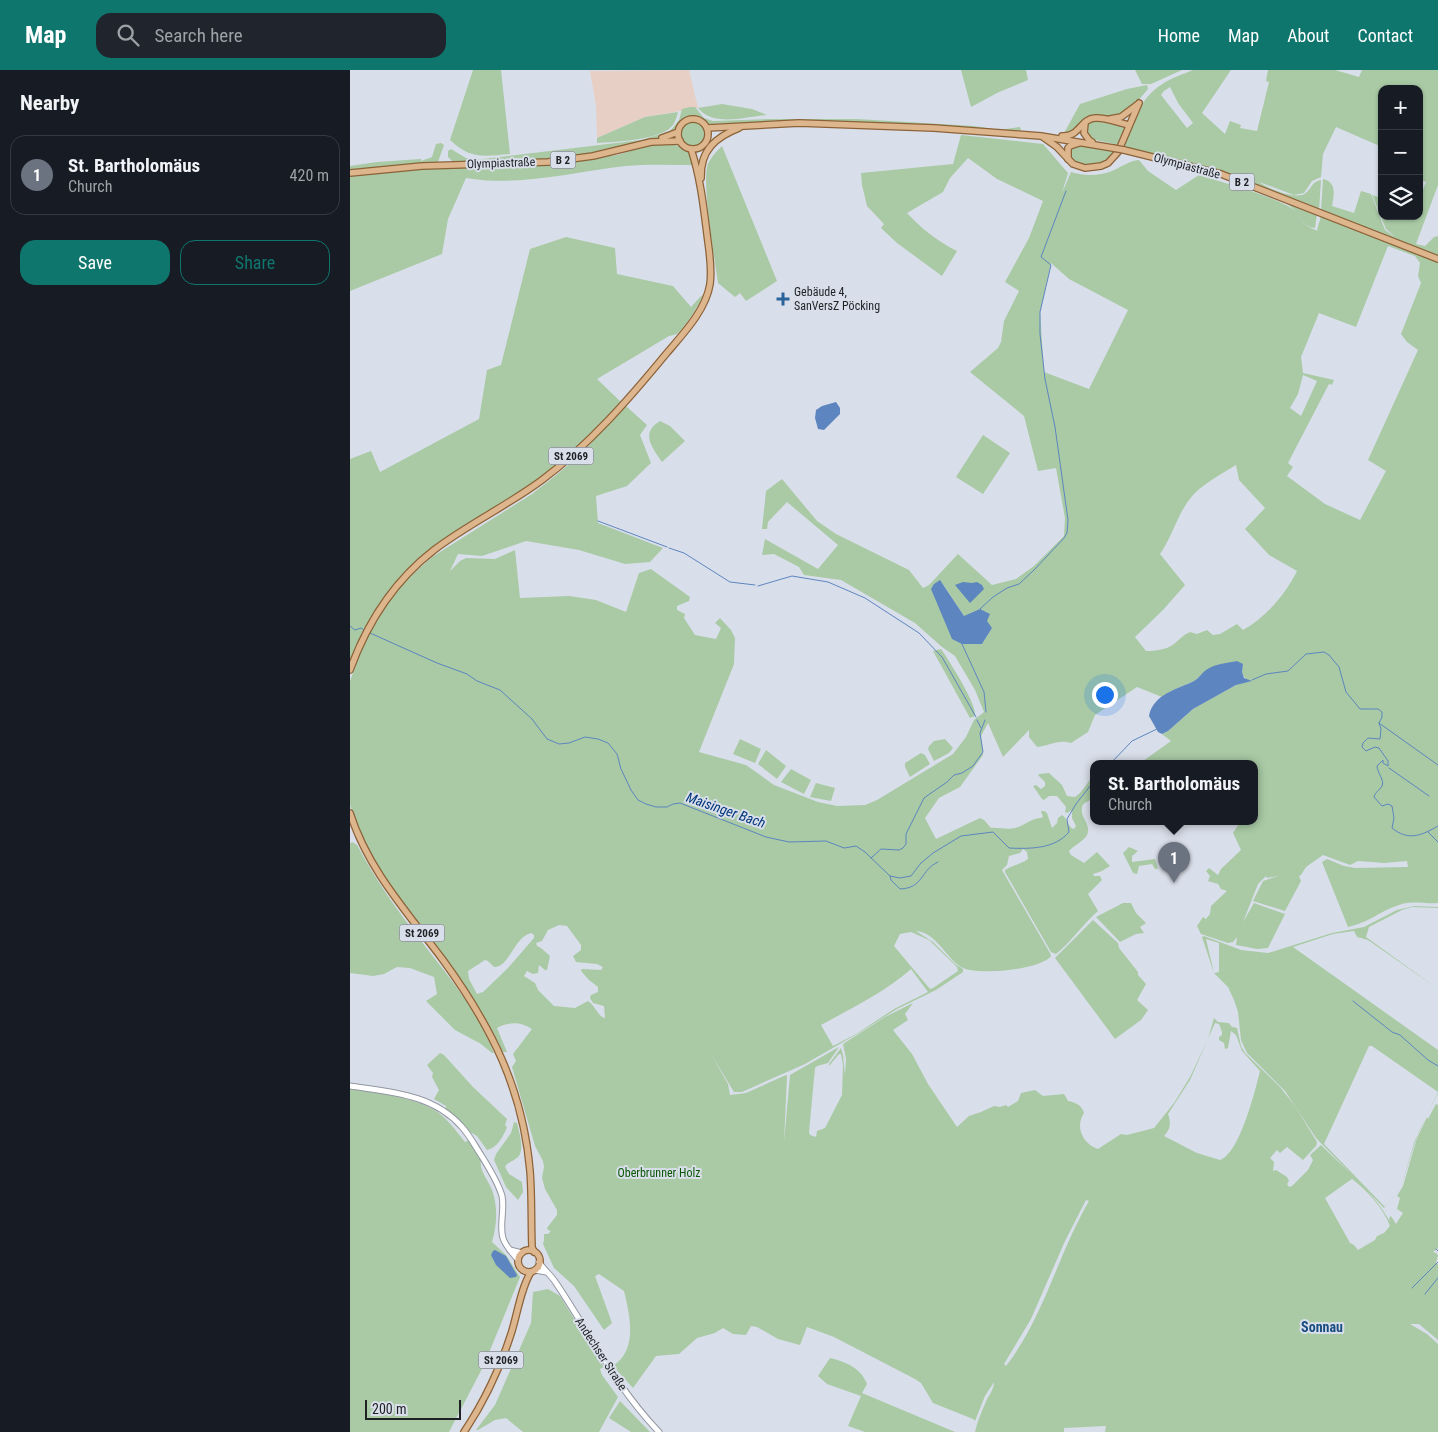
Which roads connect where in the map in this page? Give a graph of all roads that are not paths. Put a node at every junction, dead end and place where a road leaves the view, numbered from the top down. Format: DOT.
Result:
graph roads {
  1 [pos="1106,119"];
  2 [pos="1086,122"];
  3 [pos="747,125"];
  4 [pos="1129,125"];
  5 [pos="731,127"];
  6 [pos="707,128"];
  7 [pos="678,132"];
  8 [pos="708,135"];
  9 [pos="1041,136"];
  10 [pos="1055,138"];
  11 [pos="680,140"];
  12 [pos="651,142"];
  13 [pos="1084,142"];
  14 [pos="1098,145"];
  15 [pos="694,149"];
  16 [pos="1071,163"];
  17 [pos="350,173"];
  18 [pos="700,184"];
  19 [pos="1438,259"];
  20 [pos="350,670"];
  21 [pos="350,813"];
  22 [pos="350,1086"];
  23 [pos="532,1228"];
  24 [pos="509,1249"];
  25 [pos="524,1252"];
  26 [pos="534,1252"];
  27 [pos="518,1260"];
  28 [pos="539,1262"];
  29 [pos="523,1270"];
  30 [pos="533,1271"];
  31 [pos="547,1272"];
  32 [pos="525,1283"];
  33 [pos="464,1432"];
  34 [pos="659,1432"];
  1 -- 2 [label="main road"];
  1 -- 4 [label="main road"];
  1 -- 4 [label="main road"];
  2 -- 10 [label="main road"];
  2 -- 14 [label="main road"];
  3 -- 5 [label="main road, B 2"];
  3 -- 9 [label="main road, B 2"];
  3 -- 18 [label="main road, St 2069"];
  4 -- 16 [label="main road"];
  5 -- 6 [label="main road, B 2"];
  5 -- 8 [label="main road, B 2"];
  6 -- 7 [label="main road"];
  6 -- 8 [label="main road"];
  7 -- 11 [label="main road"];
  7 -- 12 [label="main road, B 2"];
  8 -- 15 [label="main road"];
  9 -- 10 [label="main road, Olympiastraße / B 2"];
  9 -- 16 [label="main road"];
  10 -- 13 [label="main road, Olympiastraße / B 2"];
  11 -- 12 [label="main road, Olympiastraße / B 2"];
  11 -- 15 [label="main road"];
  12 -- 17 [label="main road, Olympiastraße / B 2"];
  13 -- 14 [label="main road, Olympiastraße / B 2"];
  13 -- 16 [label="main road"];
  14 -- 19 [label="main road, Olympiastraße / B 2, bridge"];
  15 -- 18 [label="main road, St 2069"];
  18 -- 20 [label="main road, St 2069"];
  21 -- 23 [label="main road, St 2069"];
  22 -- 24 [label="street"];
  23 -- 25 [label="main road, St 2069"];
  23 -- 26 [label="main road, St 2069"];
  24 -- 25 [label="street"];
  24 -- 27 [label="street"];
  25 -- 26 [label="main road"];
  25 -- 27 [label="main road"];
  26 -- 28 [label="main road"];
  27 -- 29 [label="main road"];
  28 -- 30 [label="main road"];
  28 -- 31 [label="street, Andechser Straße"];
  29 -- 30 [label="main road"];
  29 -- 32 [label="main road, St 2069"];
  30 -- 31 [label="street"];
  30 -- 32 [label="main road, St 2069"];
  31 -- 34 [label="street, Andechser Straße"];
  32 -- 33 [label="main road, St 2069"];
}
